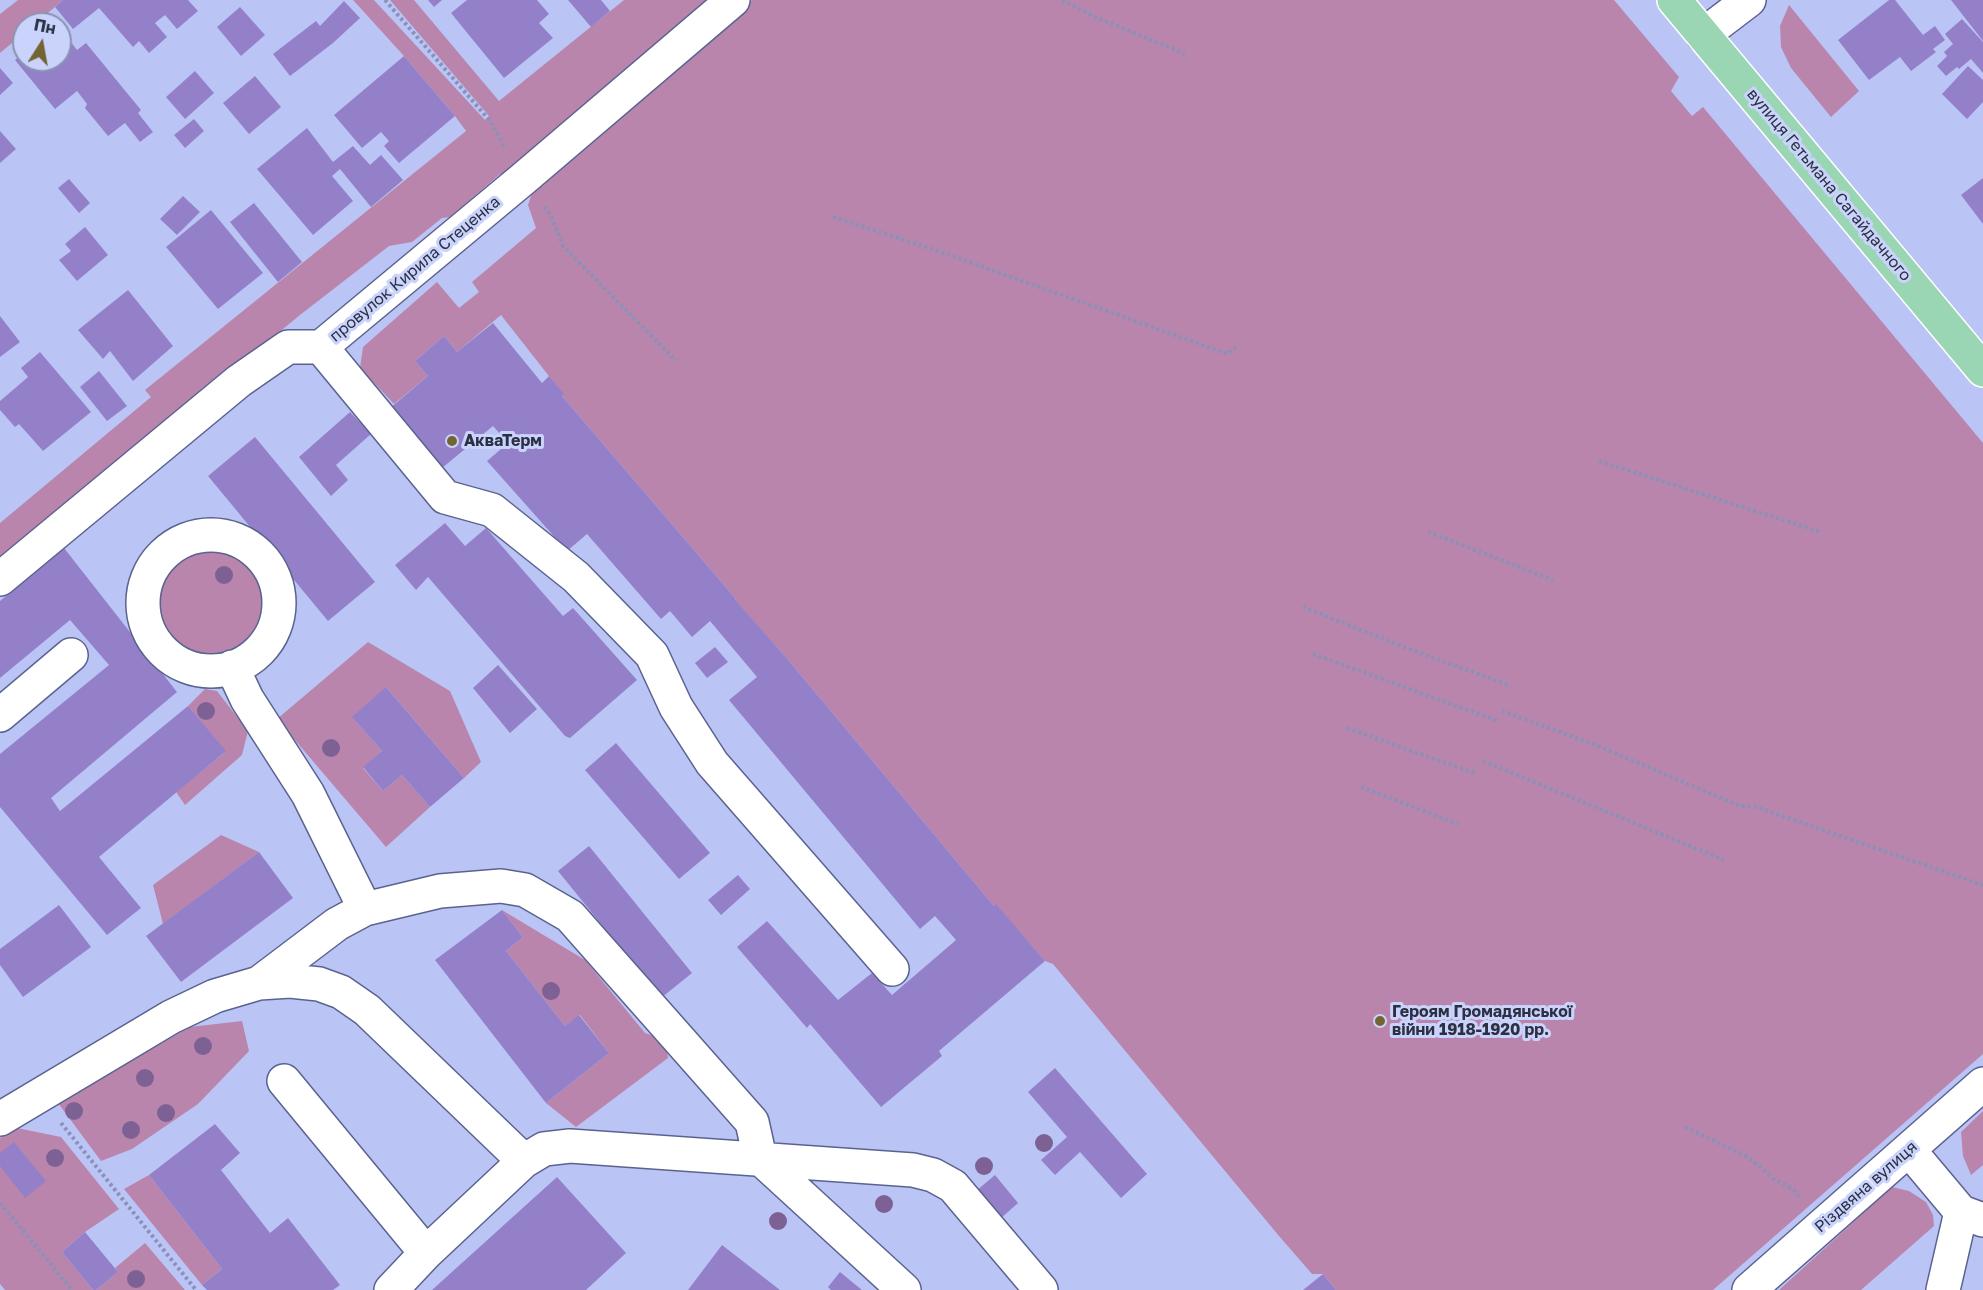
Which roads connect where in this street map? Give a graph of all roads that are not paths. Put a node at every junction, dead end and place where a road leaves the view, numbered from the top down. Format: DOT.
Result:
graph roads {
  1 [pos="732,0"];
  2 [pos="1674,0"];
  3 [pos="1749,0"];
  4 [pos="1703,35"];
  5 [pos="321,347"];
  6 [pos="1983,370"];
  7 [pos="0,579"];
  8 [pos="71,655"];
  9 [pos="232,667"];
  10 [pos="0,716"];
  11 [pos="365,909"];
  12 [pos="892,969"];
  13 [pos="259,983"];
  14 [pos="284,1081"];
  15 [pos="1983,1084"];
  16 [pos="0,1119"];
  17 [pos="1909,1150"];
  18 [pos="760,1158"];
  19 [pos="524,1161"];
  20 [pos="1972,1216"];
  21 [pos="426,1253"];
  22 [pos="391,1290"];
  23 [pos="904,1290"];
  24 [pos="1041,1290"];
  25 [pos="1749,1290"];
  26 [pos="1943,1290"];
  1 -- 5 [label="street, провулок Кирила Стеценка"];
  2 -- 4 [label="main road, вулиця Гетьмана Сагайдачного"];
  3 -- 4 [label="street"];
  4 -- 6 [label="main road, вулиця Гетьмана Сагайдачного"];
  5 -- 7 [label="street, провулок Кирила Стеценка"];
  5 -- 12 [label="street"];
  8 -- 10 [label="street"];
  9 -- 9 [label="street"];
  9 -- 11 [label="street"];
  11 -- 13 [label="street"];
  11 -- 18 [label="street"];
  13 -- 16 [label="street"];
  13 -- 19 [label="street"];
  14 -- 21 [label="street"];
  15 -- 17 [label="street, Різдвяна вулиця"];
  17 -- 20 [label="street"];
  17 -- 25 [label="street, Різдвяна вулиця"];
  18 -- 19 [label="street"];
  18 -- 23 [label="street"];
  18 -- 24 [label="street"];
  19 -- 21 [label="street"];
  20 -- 26 [label="street"];
  21 -- 22 [label="street"];
}
